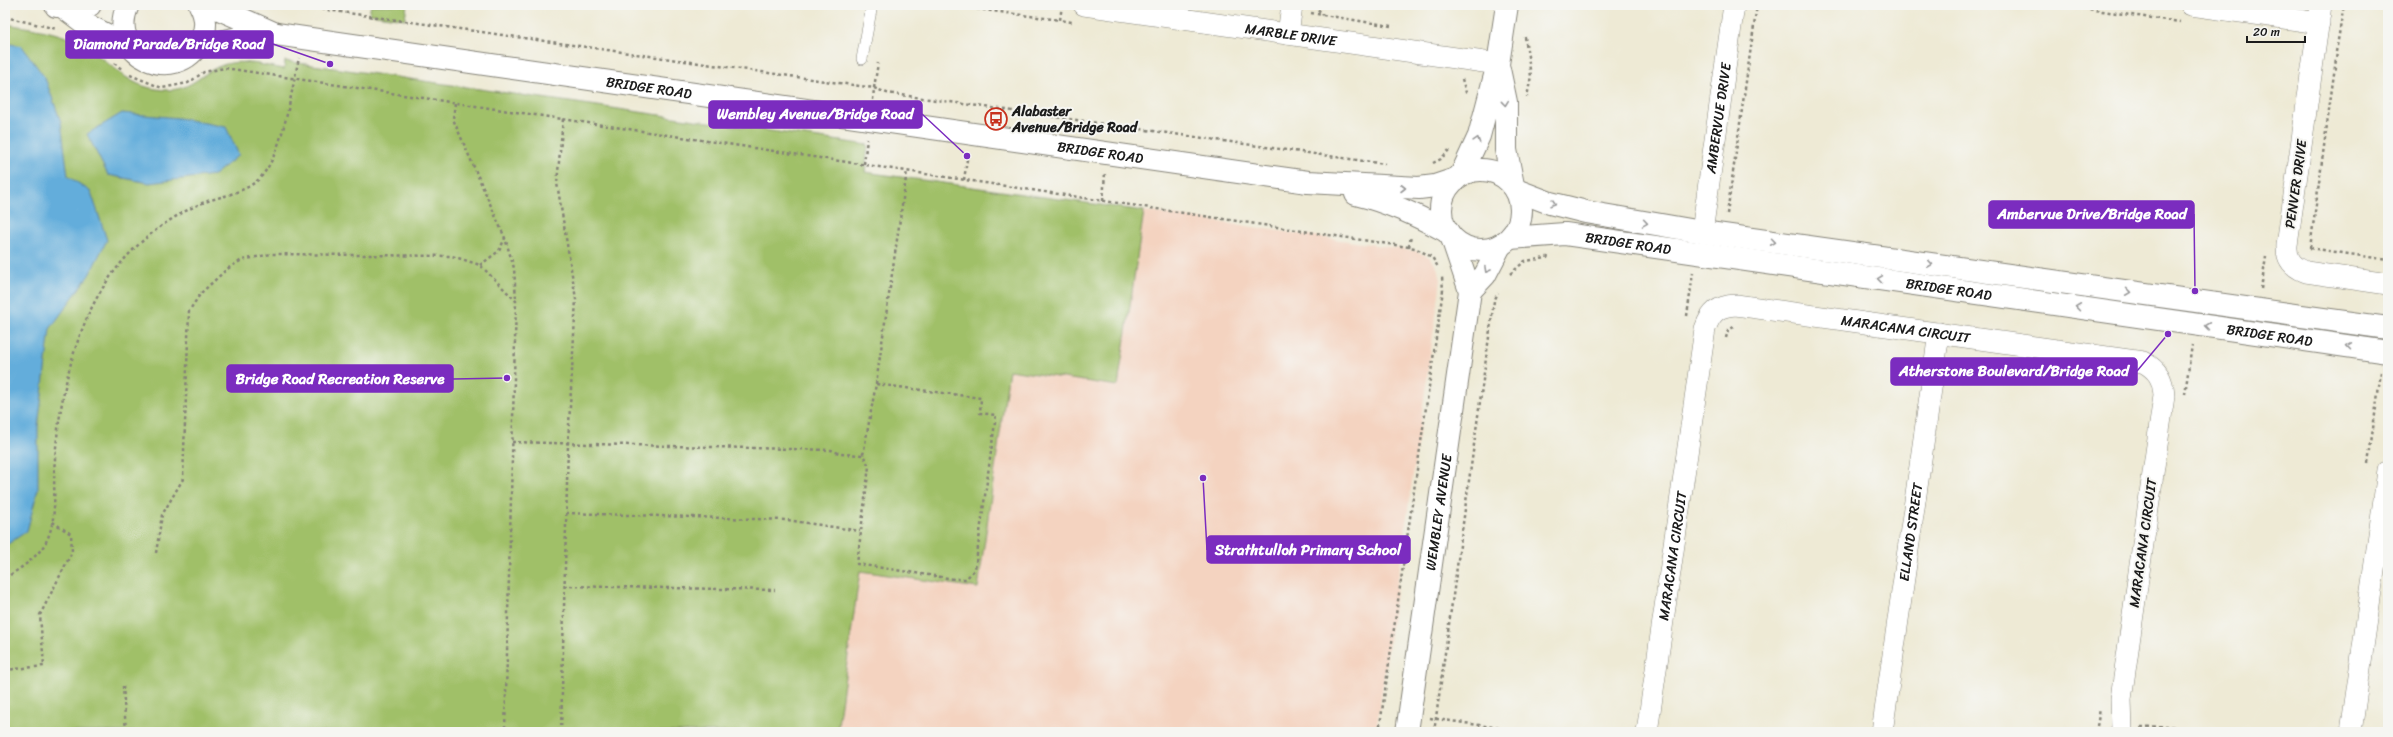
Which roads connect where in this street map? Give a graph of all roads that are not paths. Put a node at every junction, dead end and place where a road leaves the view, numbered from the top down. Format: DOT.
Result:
graph roads {
  1 [pos="90,5"];
  2 [pos="128,5"];
  3 [pos="200,5"];
  4 [pos="210,5"];
  5 [pos="872,5"];
  6 [pos="1084,5"];
  7 [pos="1507,5"];
  8 [pos="1734,5"];
  9 [pos="2191,5"];
  10 [pos="58,6"];
  11 [pos="1292,7"];
  12 [pos="2320,14"];
  13 [pos="276,34"];
  14 [pos="1288,34"];
  15 [pos="131,47"];
  16 [pos="197,47"];
  17 [pos="862,59"];
  18 [pos="1498,64"];
  19 [pos="1458,177"];
  20 [pos="1308,182"];
  21 [pos="1515,188"];
  22 [pos="1702,232"];
  23 [pos="1450,235"];
  24 [pos="1505,242"];
  25 [pos="2388,284"];
  26 [pos="1470,292"];
  27 [pos="2388,328"];
  28 [pos="1939,333"];
  29 [pos="2388,352"];
  30 [pos="2388,471"];
  31 [pos="1408,724"];
  32 [pos="1647,732"];
  33 [pos="1882,732"];
  34 [pos="2122,732"];
  35 [pos="2351,732"];
  1 -- 10 [label="street"];
  2 -- 15 [label="street"];
  3 -- 16 [label="street"];
  4 -- 13 [label="street, BRIDGE ROAD"];
  5 -- 17 [label="lane"];
  6 -- 14 [label="street, MARBLE DRIVE"];
  7 -- 18 [label="street"];
  8 -- 22 [label="street, AMBERVUE DRIVE"];
  9 -- 12 [label="street"];
  10 -- 15 [label="street"];
  11 -- 14 [label="street"];
  12 -- 25 [label="street, PENVER DRIVE"];
  13 -- 16 [label="street, BRIDGE ROAD"];
  13 -- 20 [label="street, BRIDGE ROAD"];
  14 -- 18 [label="street, MARBLE DRIVE"];
  15 -- 16 [label="street"];
  19 -- 18 [label="street, one-way"];
  18 -- 21 [label="street, one-way"];
  20 -- 19 [label="street, BRIDGE ROAD, one-way"];
  19 -- 21 [label="street"];
  19 -- 23 [label="street"];
  20 -- 23 [label="street, BRIDGE ROAD"];
  21 -- 22 [label="street, BRIDGE ROAD, one-way"];
  21 -- 24 [label="street"];
  22 -- 27 [label="street, BRIDGE ROAD, one-way"];
  23 -- 24 [label="street"];
  23 -- 26 [label="street, WEMBLEY AVENUE"];
  24 -- 26 [label="street, one-way"];
  29 -- 24 [label="street, BRIDGE ROAD, one-way"];
  26 -- 31 [label="street, WEMBLEY AVENUE"];
  28 -- 32 [label="street, MARACANA CIRCUIT"];
  28 -- 33 [label="street, ELLAND STREET"];
  28 -- 34 [label="street, MARACANA CIRCUIT"];
  30 -- 35 [label="street"];
}
